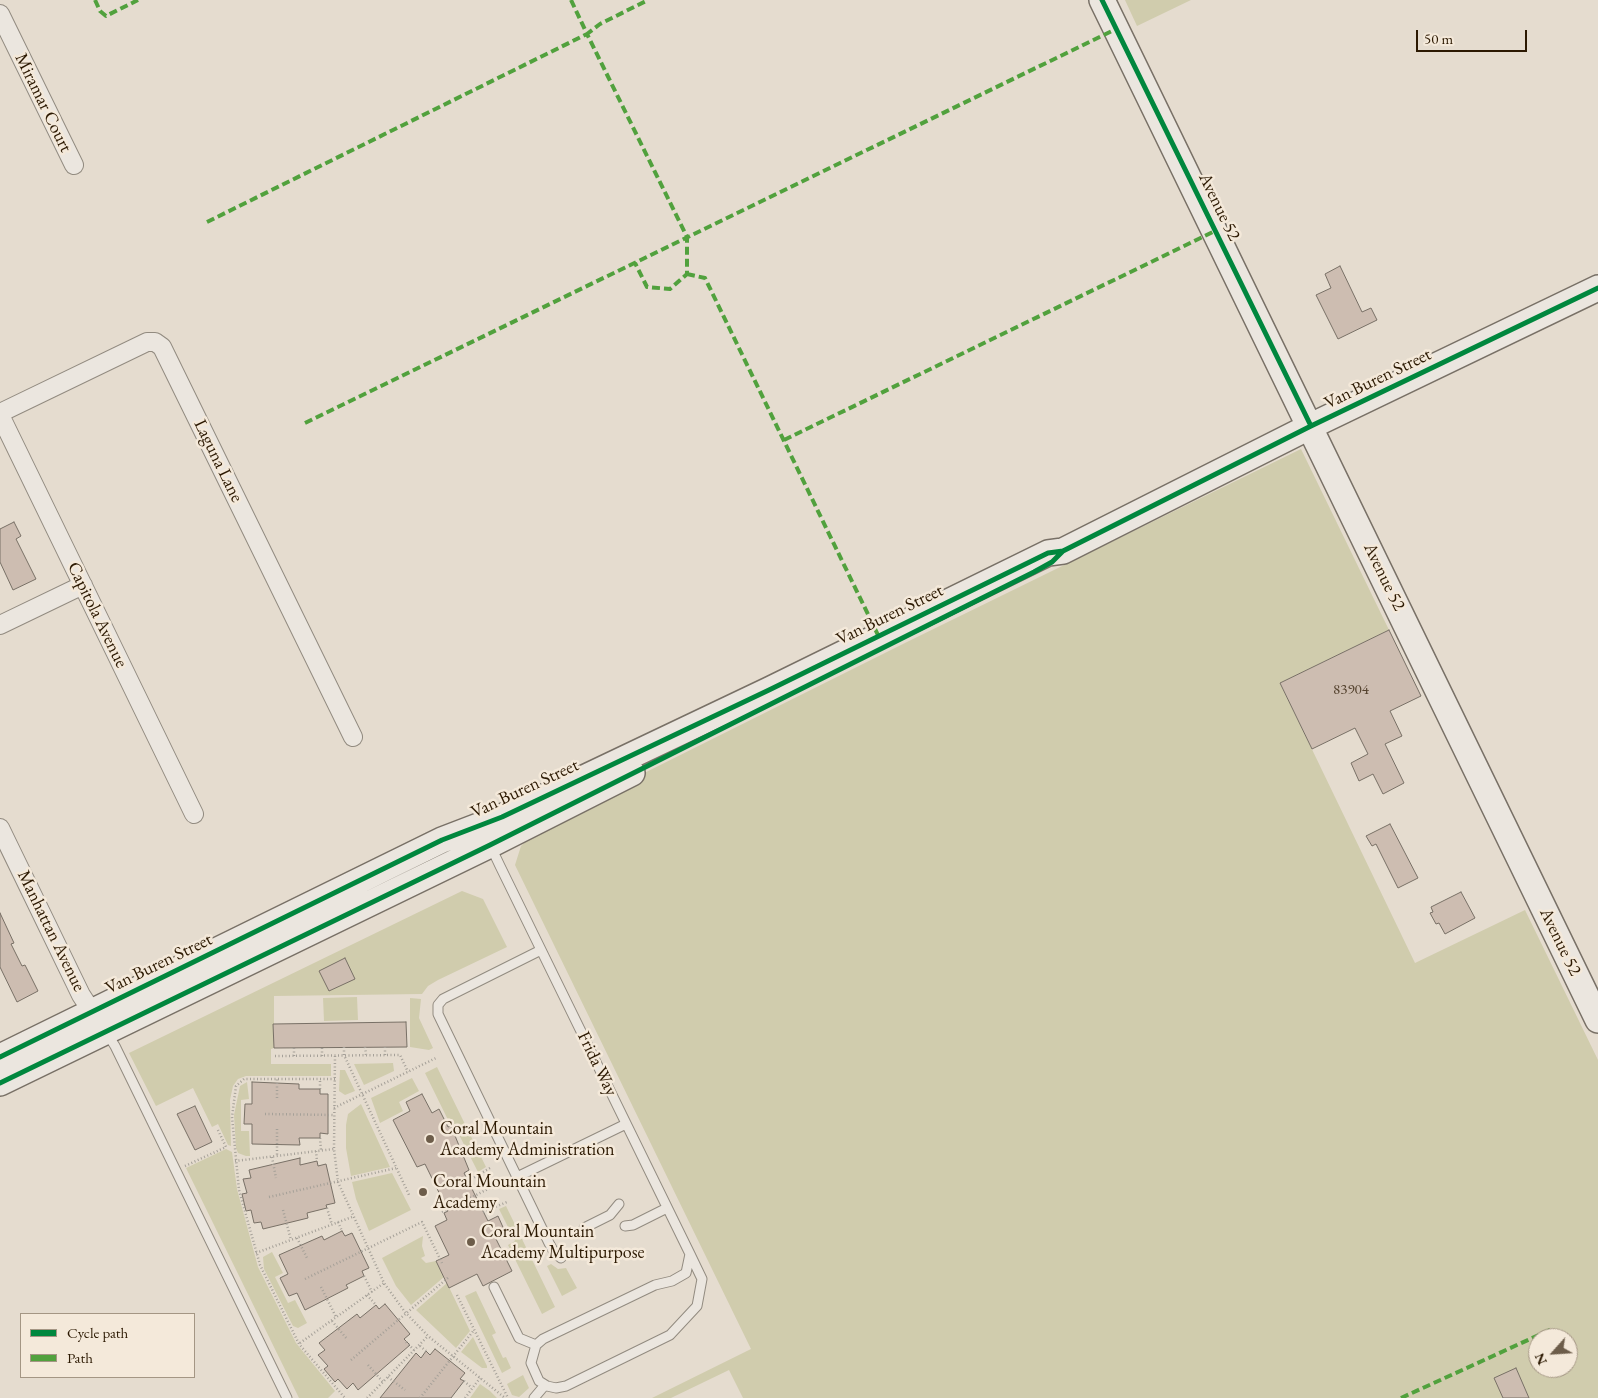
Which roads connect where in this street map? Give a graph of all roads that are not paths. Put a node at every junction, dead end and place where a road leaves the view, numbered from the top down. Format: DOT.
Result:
graph roads {
  1 [pos="1102,0"];
  2 [pos="0,14"];
  3 [pos="74,165"];
  4 [pos="1598,288"];
  5 [pos="0,414"];
  6 [pos="1311,426"];
  7 [pos="83,585"];
  8 [pos="0,625"];
  9 [pos="353,737"];
  10 [pos="194,814"];
  11 [pos="0,828"];
  12 [pos="487,839"];
  13 [pos="542,950"];
  14 [pos="1598,1020"];
  15 [pos="99,1022"];
  16 [pos="0,1058"];
  17 [pos="0,1083"];
  18 [pos="626,1124"];
  19 [pos="517,1177"];
  20 [pos="619,1204"];
  21 [pos="667,1208"];
  22 [pos="625,1226"];
  23 [pos="584,1228"];
  24 [pos="690,1254"];
  25 [pos="561,1258"];
  26 [pos="494,1287"];
  27 [pos="536,1345"];
  28 [pos="545,1385"];
  29 [pos="287,1398"];
  30 [pos="534,1398"];
  1 -- 6 [label="street, Avenue 52"];
  2 -- 3 [label="street, Miramar Court"];
  4 -- 6 [label="street, Van Buren Street"];
  5 -- 7 [label="street, Capitola Avenue"];
  5 -- 9 [label="street, Laguna Lane"];
  6 -- 12 [label="street, Van Buren Street"];
  6 -- 14 [label="street, Avenue 52"];
  7 -- 8 [label="street"];
  7 -- 10 [label="street, Capitola Avenue"];
  11 -- 15 [label="street, Manhattan Avenue"];
  12 -- 13 [label="lane, Frida Way"];
  12 -- 15 [label="street, Van Buren Street"];
  12 -- 15 [label="street, Van Buren Street"];
  13 -- 18 [label="lane, Frida Way"];
  13 -- 19 [label="lane"];
  15 -- 16 [label="street, Van Buren Street"];
  15 -- 17 [label="street, Van Buren Street"];
  15 -- 29 [label="lane"];
  18 -- 19 [label="lane"];
  18 -- 21 [label="lane, Frida Way"];
  19 -- 25 [label="lane"];
  20 -- 23 [label="lane"];
  21 -- 22 [label="lane"];
  21 -- 24 [label="lane, Frida Way"];
  24 -- 27 [label="lane"];
  24 -- 28 [label="lane, Frida Way"];
  26 -- 27 [label="lane"];
  27 -- 28 [label="lane"];
  28 -- 30 [label="lane"];
}
